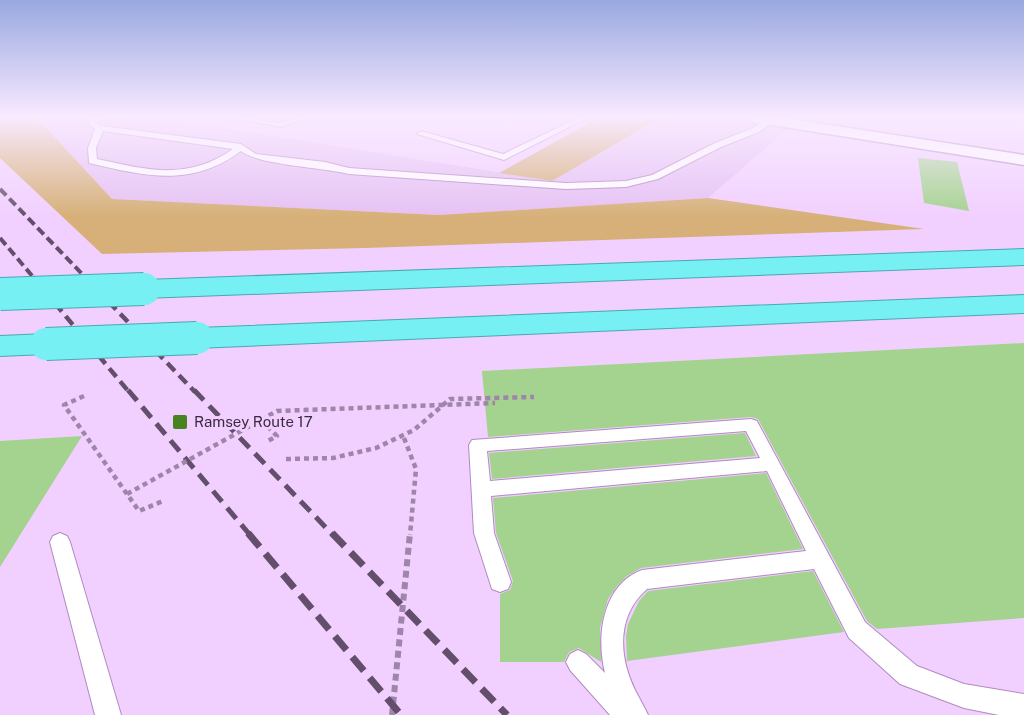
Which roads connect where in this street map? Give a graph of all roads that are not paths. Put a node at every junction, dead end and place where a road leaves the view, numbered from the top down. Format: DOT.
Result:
graph roads {
  1 [pos="92,150"];
  2 [pos="238,150"];
  3 [pos="246,150"];
  4 [pos="480,150"];
  5 [pos="517,150"];
  6 [pos="707,150"];
  7 [pos="963,150"];
  8 [pos="1024,160"];
  9 [pos="1024,242"];
  10 [pos="1024,257"];
  11 [pos="789,265"];
  12 [pos="0,294"];
  13 [pos="1024,306"];
  14 [pos="0,346"];
  15 [pos="772,464"];
  16 [pos="481,489"];
  17 [pos="60,542"];
  18 [pos="819,559"];
  19 [pos="500,582"];
  20 [pos="578,662"];
  21 [pos="1024,707"];
  22 [pos="108,715"];
  23 [pos="627,715"];
  24 [pos="635,715"];
  1 -- 2 [label="lane"];
  3 -- 6 [label="lane"];
  4 -- 5 [label="lane"];
  7 -- 8 [label="street"];
  9 -- 11 [label="highway"];
  10 -- 11 [label="highway"];
  11 -- 12 [label="highway, bridge"];
  13 -- 14 [label="highway, bridge"];
  15 -- 16 [label="lane"];
  15 -- 16 [label="lane"];
  15 -- 18 [label="lane"];
  16 -- 19 [label="lane"];
  17 -- 22 [label="lane"];
  18 -- 21 [label="lane"];
  18 -- 24 [label="lane"];
  20 -- 23 [label="lane"];
}
